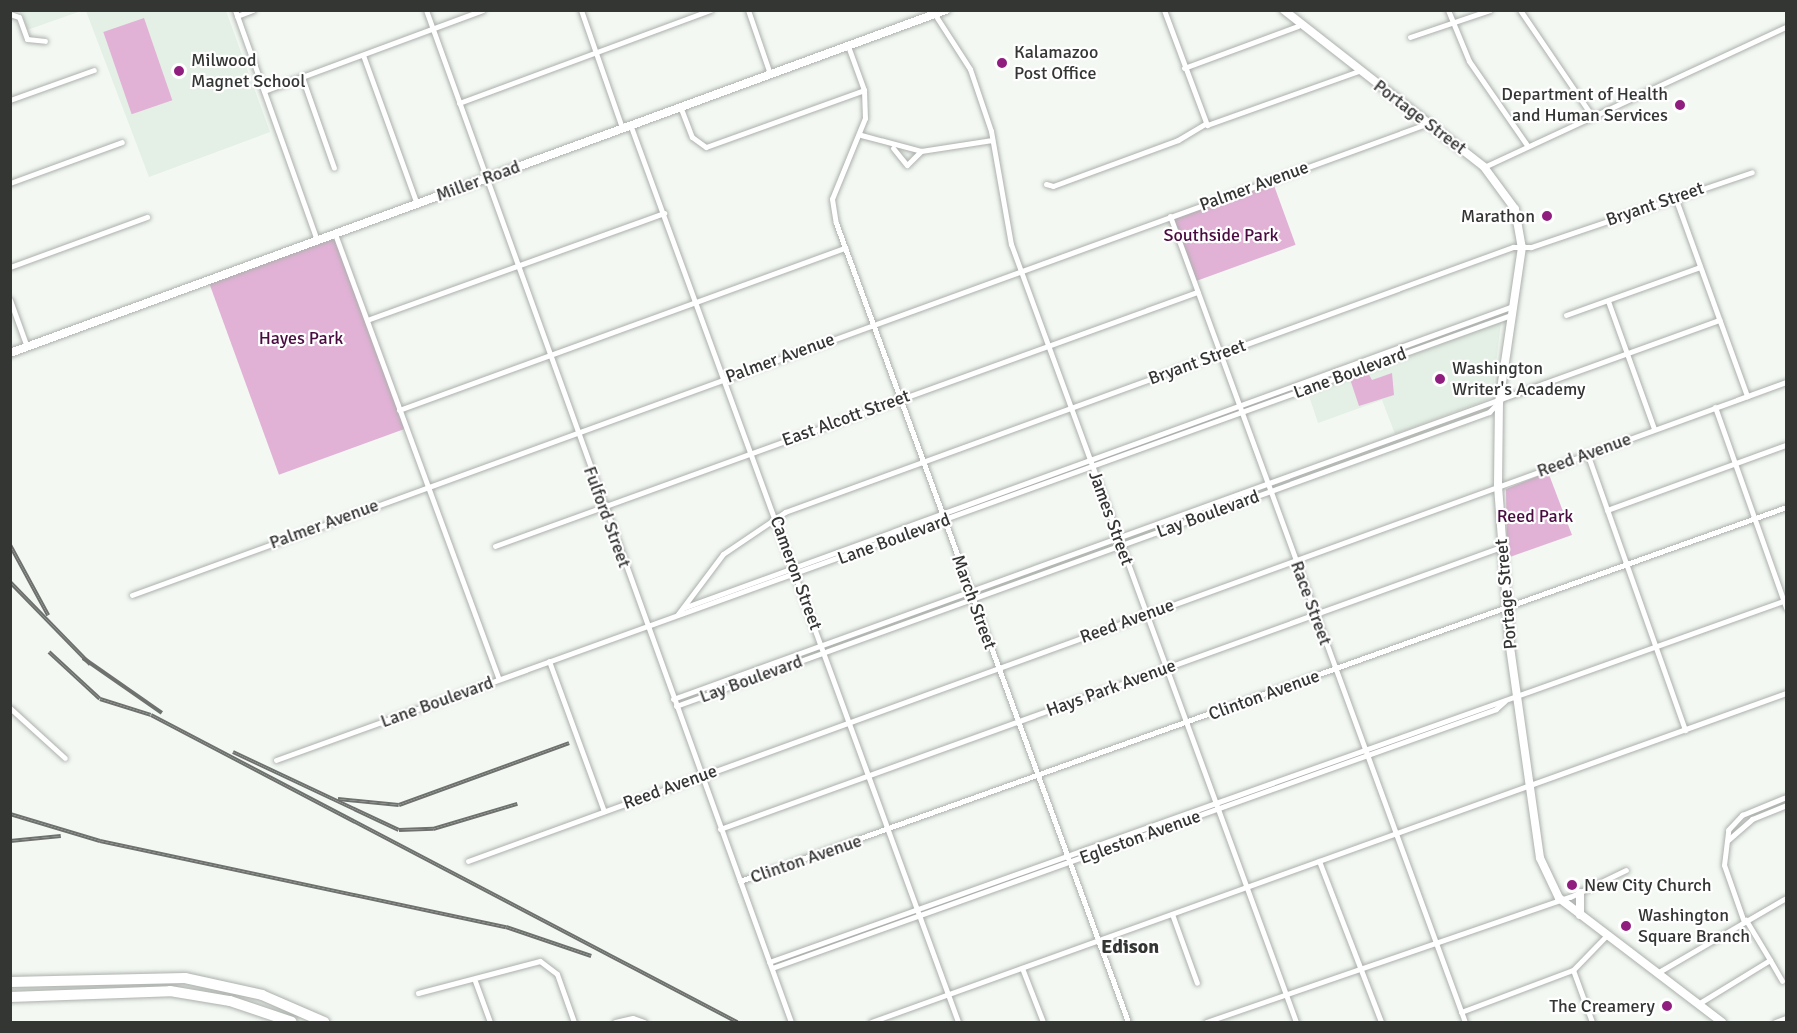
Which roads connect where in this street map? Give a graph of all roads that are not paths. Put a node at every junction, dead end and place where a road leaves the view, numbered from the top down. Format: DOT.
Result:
graph roads {
  1 [pos="253,10"];
  2 [pos="426,10"];
  3 [pos="483,10"];
  4 [pos="580,10"];
  5 [pos="710,10"];
  6 [pos="748,10"];
  7 [pos="946,10"];
  8 [pos="1284,10"];
  9 [pos="1448,10"];
  10 [pos="1490,10"];
  11 [pos="1520,10"];
  12 [pos="1166,11"];
  13 [pos="236,13"];
  14 [pos="933,13"];
  15 [pos="10,14"];
  16 [pos="1453,24"];
  17 [pos="1298,26"];
  18 [pos="1786,27"];
  19 [pos="432,29"];
  20 [pos="1410,38"];
  21 [pos="45,41"];
  22 [pos="848,46"];
  23 [pos="596,52"];
  24 [pos="363,55"];
  25 [pos="1184,68"];
  26 [pos="94,70"];
  27 [pos="1359,71"];
  28 [pos="770,74"];
  29 [pos="302,77"];
  30 [pos="864,90"];
  31 [pos="264,91"];
  32 [pos="10,100"];
  33 [pos="459,103"];
  34 [pos="680,106"];
  35 [pos="1592,116"];
  36 [pos="1429,123"];
  37 [pos="630,124"];
  38 [pos="1206,125"];
  39 [pos="622,128"];
  40 [pos="861,135"];
  41 [pos="992,140"];
  42 [pos="122,142"];
  43 [pos="1527,145"];
  44 [pos="893,148"];
  45 [pos="921,151"];
  46 [pos="1484,166"];
  47 [pos="334,168"];
  48 [pos="1752,172"];
  49 [pos="485,179"];
  50 [pos="10,183"];
  51 [pos="1046,184"];
  52 [pos="1675,197"];
  53 [pos="417,204"];
  54 [pos="664,213"];
  55 [pos="1170,216"];
  56 [pos="147,217"];
  57 [pos="335,234"];
  58 [pos="317,240"];
  59 [pos="1522,247"];
  60 [pos="844,248"];
  61 [pos="10,267"];
  62 [pos="516,267"];
  63 [pos="1700,267"];
  64 [pos="1021,270"];
  65 [pos="1197,292"];
  66 [pos="10,300"];
  67 [pos="1608,301"];
  68 [pos="696,302"];
  69 [pos="1512,306"];
  70 [pos="1511,315"];
  71 [pos="1566,315"];
  72 [pos="367,320"];
  73 [pos="1719,320"];
  74 [pos="873,324"];
  75 [pos="1048,345"];
  76 [pos="27,346"];
  77 [pos="1400,347"];
  78 [pos="10,353"];
  79 [pos="1220,354"];
  80 [pos="1402,354"];
  81 [pos="1627,354"];
  82 [pos="548,356"];
  83 [pos="1321,375"];
  84 [pos="725,379"];
  85 [pos="1786,382"];
  86 [pos="1323,383"];
  87 [pos="1748,396"];
  88 [pos="900,398"];
  89 [pos="1499,402"];
  90 [pos="1238,405"];
  91 [pos="1071,407"];
  92 [pos="1715,407"];
  93 [pos="399,410"];
  94 [pos="1241,413"];
  95 [pos="1415,429"];
  96 [pos="1654,429"];
  97 [pos="576,432"];
  98 [pos="1163,432"];
  99 [pos="1418,438"];
  100 [pos="1166,440"];
  101 [pos="1786,445"];
  102 [pos="751,453"];
  103 [pos="1587,453"];
  104 [pos="1340,457"];
  105 [pos="1090,459"];
  106 [pos="923,461"];
  107 [pos="1735,464"];
  108 [pos="1343,465"];
  109 [pos="1093,466"];
  110 [pos="1267,484"];
  111 [pos="1017,485"];
  112 [pos="428,486"];
  113 [pos="1498,486"];
  114 [pos="1269,491"];
  115 [pos="1020,493"];
  116 [pos="604,507"];
  117 [pos="1786,507"];
  118 [pos="1607,510"];
  119 [pos="1192,511"];
  120 [pos="942,513"];
  121 [pos="775,517"];
  122 [pos="1195,518"];
  123 [pos="1754,519"];
  124 [pos="944,521"];
  125 [pos="1119,538"];
  126 [pos="865,540"];
  127 [pos="1121,544"];
  128 [pos="495,546"];
  129 [pos="1501,547"];
  130 [pos="868,549"];
  131 [pos="1296,560"];
  132 [pos="1626,564"];
  133 [pos="1043,565"];
  134 [pos="794,566"];
  135 [pos="1045,572"];
  136 [pos="796,575"];
  137 [pos="970,591"];
  138 [pos="132,595"];
  139 [pos="973,599"];
  140 [pos="1785,600"];
  141 [pos="683,608"];
  142 [pos="1786,608"];
  143 [pos="1506,609"];
  144 [pos="1146,613"];
  145 [pos="678,614"];
  146 [pos="1315,614"];
  147 [pos="896,618"];
  148 [pos="646,626"];
  149 [pos="898,626"];
  150 [pos="822,646"];
  151 [pos="1656,647"];
  152 [pos="825,653"];
  153 [pos="549,661"];
  154 [pos="998,667"];
  155 [pos="1166,668"];
  156 [pos="1335,670"];
  157 [pos="746,673"];
  158 [pos="499,679"];
  159 [pos="748,680"];
  160 [pos="1786,693"];
  161 [pos="1518,697"];
  162 [pos="673,699"];
  163 [pos="1505,701"];
  164 [pos="676,706"];
  165 [pos="10,708"];
  166 [pos="849,721"];
  167 [pos="1438,721"];
  168 [pos="1018,722"];
  169 [pos="1186,723"];
  170 [pos="1441,729"];
  171 [pos="1685,730"];
  172 [pos="1363,748"];
  173 [pos="1366,756"];
  174 [pos="64,758"];
  175 [pos="276,760"];
  176 [pos="701,775"];
  177 [pos="869,775"];
  178 [pos="1288,775"];
  179 [pos="1037,776"];
  180 [pos="1291,783"];
  181 [pos="1529,786"];
  182 [pos="1786,797"];
  183 [pos="1215,801"];
  184 [pos="1786,805"];
  185 [pos="1218,809"];
  186 [pos="604,811"];
  187 [pos="1140,828"];
  188 [pos="720,829"];
  189 [pos="888,830"];
  190 [pos="1394,835"];
  191 [pos="1143,836"];
  192 [pos="1728,840"];
  193 [pos="1066,855"];
  194 [pos="468,861"];
  195 [pos="1319,861"];
  196 [pos="1068,862"];
  197 [pos="1626,870"];
  198 [pos="992,881"];
  199 [pos="740,882"];
  200 [pos="1246,887"];
  201 [pos="994,889"];
  202 [pos="1580,893"];
  203 [pos="1559,898"];
  204 [pos="1786,898"];
  205 [pos="916,908"];
  206 [pos="1172,914"];
  207 [pos="1580,915"];
  208 [pos="919,916"];
  209 [pos="1745,921"];
  210 [pos="843,935"];
  211 [pos="1607,935"];
  212 [pos="1097,941"];
  213 [pos="845,942"];
  214 [pos="1434,942"];
  215 [pos="1770,960"];
  216 [pos="769,962"];
  217 [pos="772,968"];
  218 [pos="1022,968"];
  219 [pos="1360,968"];
  220 [pos="1573,970"];
  221 [pos="1658,973"];
  222 [pos="475,981"];
  223 [pos="1782,981"];
  224 [pos="10,982"];
  225 [pos="1197,983"];
  226 [pos="418,993"];
  227 [pos="948,994"];
  228 [pos="1285,995"];
  229 [pos="10,997"];
  230 [pos="1698,1004"];
  231 [pos="1461,1012"];
  232 [pos="1786,1018"];
  233 [pos="642,1021"];
  234 [pos="292,1023"];
  235 [pos="324,1023"];
  236 [pos="490,1023"];
  237 [pos="574,1023"];
  238 [pos="615,1023"];
  239 [pos="790,1023"];
  240 [pos="871,1023"];
  241 [pos="958,1023"];
  242 [pos="1042,1023"];
  243 [pos="1128,1023"];
  244 [pos="1206,1023"];
  245 [pos="1296,1023"];
  246 [pos="1381,1023"];
  247 [pos="1465,1023"];
  248 [pos="1592,1023"];
  249 [pos="1722,1023"];
  250 [pos="1775,1023"];
  1 -- 13 [label="street"];
  2 -- 19 [label="street, Fulford Street"];
  3 -- 19 [label="street"];
  4 -- 23 [label="street"];
  5 -- 23 [label="street"];
  6 -- 28 [label="street"];
  7 -- 14 [label="main road, Miller Road"];
  8 -- 17 [label="main road, Portage Street"];
  9 -- 16 [label="street"];
  10 -- 16 [label="street"];
  11 -- 35 [label="street"];
  12 -- 25 [label="street"];
  13 -- 31 [label="street"];
  14 -- 22 [label="main road, Miller Road"];
  14 -- 41 [label="street, James Street"];
  15 -- 21 [label="street"];
  16 -- 20 [label="street"];
  16 -- 43 [label="street"];
  17 -- 25 [label="street"];
  17 -- 27 [label="main road, Portage Street"];
  18 -- 35 [label="street"];
  19 -- 24 [label="street"];
  19 -- 33 [label="street, Fulford Street"];
  22 -- 28 [label="main road, Miller Road"];
  22 -- 30 [label="street, March Street"];
  23 -- 33 [label="street"];
  23 -- 39 [label="street"];
  24 -- 29 [label="street"];
  24 -- 53 [label="street"];
  25 -- 38 [label="street"];
  26 -- 32 [label="street"];
  27 -- 36 [label="main road, Portage Street"];
  27 -- 38 [label="street"];
  28 -- 34 [label="main road, Miller Road"];
  29 -- 31 [label="street"];
  29 -- 47 [label="street"];
  30 -- 34 [label="street"];
  30 -- 40 [label="street, March Street"];
  31 -- 58 [label="street"];
  33 -- 49 [label="street, Fulford Street"];
  34 -- 37 [label="main road, Miller Road"];
  35 -- 43 [label="street"];
  36 -- 46 [label="main road, Portage Street"];
  36 -- 55 [label="street, Palmer Avenue"];
  37 -- 39 [label="main road, Miller Road"];
  37 -- 54 [label="street, Cameron Street"];
  38 -- 51 [label="street"];
  39 -- 49 [label="main road, Miller Road"];
  40 -- 44 [label="street"];
  40 -- 60 [label="street, March Street"];
  41 -- 45 [label="street"];
  41 -- 64 [label="street, James Street"];
  42 -- 50 [label="street"];
  43 -- 46 [label="street"];
  44 -- 45 [label="street"];
  44 -- 45 [label="street"];
  46 -- 59 [label="main road, Portage Street"];
  48 -- 52 [label="street, Bryant Street"];
  49 -- 53 [label="main road, Miller Road"];
  49 -- 62 [label="street, Fulford Street"];
  52 -- 59 [label="street, Bryant Street"];
  52 -- 63 [label="street"];
  53 -- 57 [label="main road, Miller Road"];
  54 -- 62 [label="street"];
  54 -- 68 [label="street, Cameron Street"];
  55 -- 64 [label="street, Palmer Avenue"];
  55 -- 65 [label="street, Race Street"];
  56 -- 61 [label="street"];
  57 -- 58 [label="main road, Miller Road"];
  57 -- 72 [label="street"];
  58 -- 76 [label="main road, Miller Road"];
  59 -- 69 [label="main road, Portage Street"];
  59 -- 79 [label="street, Bryant Street"];
  60 -- 68 [label="street"];
  60 -- 74 [label="street, March Street"];
  62 -- 72 [label="street"];
  62 -- 82 [label="street, Fulford Street"];
  63 -- 67 [label="street"];
  63 -- 73 [label="street"];
  64 -- 74 [label="street, Palmer Avenue"];
  64 -- 75 [label="street, James Street"];
  65 -- 75 [label="street, East Alcott Street"];
  65 -- 79 [label="street, Race Street"];
  66 -- 76 [label="street"];
  67 -- 71 [label="street"];
  67 -- 81 [label="street"];
  68 -- 82 [label="street"];
  68 -- 84 [label="street, Cameron Street"];
  69 -- 70 [label="main road, Portage Street"];
  69 -- 77 [label="street, Lane Boulevard"];
  70 -- 80 [label="street, Lane Boulevard"];
  70 -- 89 [label="main road, Portage Street"];
  72 -- 93 [label="street"];
  73 -- 81 [label="street, Lay Boulevard"];
  73 -- 87 [label="street"];
  74 -- 84 [label="street, Palmer Avenue"];
  74 -- 88 [label="street, March Street"];
  75 -- 88 [label="street, East Alcott Street"];
  75 -- 91 [label="street, James Street"];
  76 -- 78 [label="main road, Miller Road"];
  77 -- 80 [label="street"];
  77 -- 83 [label="street, Lane Boulevard"];
  79 -- 90 [label="street, Race Street"];
  79 -- 91 [label="street, Bryant Street"];
  80 -- 86 [label="street, Lane Boulevard"];
  81 -- 89 [label="street, Lay Boulevard"];
  81 -- 96 [label="street"];
  82 -- 93 [label="street"];
  82 -- 97 [label="street, Fulford Street"];
  83 -- 86 [label="street"];
  83 -- 90 [label="street, Lane Boulevard"];
  84 -- 97 [label="street, Palmer Avenue"];
  84 -- 102 [label="street, Cameron Street"];
  85 -- 87 [label="street, Reed Avenue"];
  86 -- 94 [label="street, Lane Boulevard"];
  87 -- 92 [label="street, Reed Avenue"];
  88 -- 102 [label="street, East Alcott Street"];
  88 -- 106 [label="street, March Street"];
  89 -- 95 [label="street, Lay Boulevard"];
  89 -- 99 [label="street, Lay Boulevard"];
  89 -- 113 [label="main road, Portage Street"];
  90 -- 94 [label="street, Race Street"];
  90 -- 98 [label="street, Lane Boulevard"];
  91 -- 105 [label="street, James Street"];
  91 -- 106 [label="street, Bryant Street"];
  92 -- 96 [label="street, Reed Avenue"];
  92 -- 107 [label="street"];
  93 -- 112 [label="street"];
  94 -- 100 [label="street, Lane Boulevard"];
  94 -- 110 [label="street, Race Street"];
  95 -- 99 [label="street"];
  95 -- 104 [label="street, Lay Boulevard"];
  96 -- 103 [label="street, Reed Avenue"];
  97 -- 112 [label="street, Palmer Avenue"];
  97 -- 116 [label="street, Fulford Street"];
  98 -- 100 [label="street"];
  98 -- 105 [label="street, Lane Boulevard"];
  99 -- 108 [label="street, Lay Boulevard"];
  100 -- 109 [label="street, Lane Boulevard"];
  101 -- 107 [label="street"];
  102 -- 116 [label="street, East Alcott Street"];
  102 -- 121 [label="street, Cameron Street"];
  103 -- 113 [label="street, Reed Avenue"];
  103 -- 118 [label="street"];
  104 -- 108 [label="street"];
  104 -- 110 [label="street, Lay Boulevard"];
  105 -- 109 [label="street, James Street"];
  105 -- 111 [label="street, Lane Boulevard"];
  106 -- 120 [label="street, March Street"];
  106 -- 121 [label="street, Bryant Street"];
  107 -- 118 [label="street"];
  107 -- 123 [label="street"];
  108 -- 114 [label="street, Lay Boulevard"];
  109 -- 115 [label="street, Lane Boulevard"];
  109 -- 125 [label="street, James Street"];
  110 -- 114 [label="street, Race Street"];
  110 -- 119 [label="street, Lay Boulevard"];
  111 -- 115 [label="street"];
  111 -- 120 [label="street, Lane Boulevard"];
  112 -- 138 [label="street, Palmer Avenue"];
  112 -- 158 [label="street"];
  113 -- 129 [label="main road, Portage Street"];
  113 -- 131 [label="street, Reed Avenue"];
  114 -- 122 [label="street, Lay Boulevard"];
  114 -- 131 [label="street, Race Street"];
  115 -- 124 [label="street, Lane Boulevard"];
  116 -- 128 [label="street, East Alcott Street"];
  116 -- 148 [label="street, Fulford Street"];
  117 -- 123 [label="street, Clinton Avenue"];
  118 -- 132 [label="street"];
  119 -- 122 [label="street"];
  119 -- 125 [label="street, Lay Boulevard"];
  120 -- 124 [label="street, March Street"];
  120 -- 126 [label="street, Lane Boulevard"];
  121 -- 134 [label="street, Cameron Street"];
  121 -- 141 [label="street, Bryant Street"];
  122 -- 127 [label="street, Lay Boulevard"];
  123 -- 132 [label="street, Clinton Avenue"];
  123 -- 140 [label="street"];
  124 -- 130 [label="street, Lane Boulevard"];
  124 -- 137 [label="street, March Street"];
  125 -- 127 [label="street, James Street"];
  125 -- 133 [label="street, Lay Boulevard"];
  126 -- 130 [label="street"];
  126 -- 134 [label="street, Lane Boulevard"];
  127 -- 135 [label="street, Lay Boulevard"];
  127 -- 144 [label="street, James Street"];
  129 -- 143 [label="main road, Portage Street"];
  129 -- 146 [label="street, Hays Park Avenue"];
  130 -- 136 [label="street, Lane Boulevard"];
  131 -- 144 [label="street, Reed Avenue"];
  131 -- 146 [label="street, Race Street"];
  132 -- 143 [label="street, Clinton Avenue"];
  132 -- 151 [label="street"];
  133 -- 135 [label="street"];
  133 -- 137 [label="street, Lay Boulevard"];
  134 -- 136 [label="street, Cameron Street"];
  134 -- 141 [label="street, Lane Boulevard"];
  135 -- 139 [label="street, Lay Boulevard"];
  136 -- 145 [label="street, Lane Boulevard"];
  136 -- 150 [label="street, Cameron Street"];
  137 -- 139 [label="street, March Street"];
  137 -- 147 [label="street, Lay Boulevard"];
  139 -- 149 [label="street, Lay Boulevard"];
  139 -- 154 [label="street, March Street"];
  140 -- 142 [label="street"];
  140 -- 151 [label="street, Egleston Avenue"];
  141 -- 145 [label="street, Bryant Street"];
  143 -- 156 [label="street, Clinton Avenue"];
  143 -- 161 [label="main road, Portage Street"];
  144 -- 154 [label="street, Reed Avenue"];
  144 -- 155 [label="street, James Street"];
  145 -- 148 [label="street, Lane Boulevard"];
  146 -- 155 [label="street, Hays Park Avenue"];
  146 -- 156 [label="street, Race Street"];
  147 -- 149 [label="street"];
  147 -- 150 [label="street, Lay Boulevard"];
  148 -- 153 [label="street, Lane Boulevard"];
  148 -- 162 [label="street, Fulford Street"];
  149 -- 152 [label="street, Lay Boulevard"];
  150 -- 152 [label="street, Cameron Street"];
  150 -- 157 [label="street, Lay Boulevard"];
  151 -- 161 [label="street, Egleston Avenue"];
  151 -- 171 [label="street"];
  152 -- 159 [label="street, Lay Boulevard"];
  152 -- 166 [label="street, Cameron Street"];
  153 -- 158 [label="street, Lane Boulevard"];
  153 -- 186 [label="street"];
  154 -- 166 [label="street, Reed Avenue"];
  154 -- 168 [label="street, March Street"];
  155 -- 168 [label="street, Hays Park Avenue"];
  155 -- 169 [label="street, James Street"];
  156 -- 169 [label="street, Clinton Avenue"];
  156 -- 172 [label="street, Race Street"];
  157 -- 159 [label="street"];
  157 -- 162 [label="street, Lay Boulevard"];
  158 -- 175 [label="street, Lane Boulevard"];
  159 -- 164 [label="street, Lay Boulevard"];
  160 -- 171 [label="street"];
  161 -- 163 [label="street, Egleston Avenue"];
  161 -- 181 [label="main road, Portage Street"];
  162 -- 164 [label="street, Fulford Street"];
  163 -- 167 [label="street, Egleston Avenue"];
  163 -- 170 [label="street, Egleston Avenue"];
  164 -- 176 [label="street, Fulford Street"];
  165 -- 174 [label="street"];
  166 -- 176 [label="street, Reed Avenue"];
  166 -- 177 [label="street, Cameron Street"];
  167 -- 170 [label="street"];
  167 -- 172 [label="street, Egleston Avenue"];
  168 -- 177 [label="street, Hays Park Avenue"];
  168 -- 179 [label="street, March Street"];
  169 -- 179 [label="street, Clinton Avenue"];
  169 -- 183 [label="street, James Street"];
  170 -- 173 [label="street, Egleston Avenue"];
  171 -- 181 [label="street"];
  172 -- 173 [label="street, Race Street"];
  172 -- 178 [label="street, Egleston Avenue"];
  173 -- 180 [label="street, Egleston Avenue"];
  173 -- 190 [label="street, Race Street"];
  176 -- 186 [label="street, Reed Avenue"];
  176 -- 188 [label="street, Fulford Street"];
  177 -- 188 [label="street, Hays Park Avenue"];
  177 -- 189 [label="street, Cameron Street"];
  178 -- 180 [label="street"];
  178 -- 183 [label="street, Egleston Avenue"];
  179 -- 189 [label="street, Clinton Avenue"];
  179 -- 193 [label="street, March Street"];
  180 -- 185 [label="street, Egleston Avenue"];
  181 -- 190 [label="street"];
  181 -- 203 [label="main road, Portage Street"];
  182 -- 192 [label="street"];
  183 -- 185 [label="street, James Street"];
  183 -- 187 [label="street, Egleston Avenue"];
  184 -- 192 [label="street"];
  185 -- 191 [label="street, Egleston Avenue"];
  185 -- 200 [label="street, James Street"];
  186 -- 194 [label="street, Reed Avenue"];
  187 -- 191 [label="street"];
  187 -- 193 [label="street, Egleston Avenue"];
  188 -- 199 [label="street, Fulford Street"];
  189 -- 199 [label="street, Clinton Avenue"];
  189 -- 205 [label="street, Cameron Street"];
  190 -- 195 [label="street"];
  190 -- 214 [label="street, Race Street"];
  191 -- 196 [label="street, Egleston Avenue"];
  192 -- 209 [label="street"];
  193 -- 196 [label="street, March Street"];
  193 -- 198 [label="street, Egleston Avenue"];
  195 -- 200 [label="street"];
  195 -- 219 [label="street"];
  196 -- 201 [label="street, Egleston Avenue"];
  196 -- 212 [label="street, March Street"];
  197 -- 202 [label="street"];
  198 -- 201 [label="street"];
  198 -- 205 [label="street, Egleston Avenue"];
  199 -- 216 [label="street, Fulford Street"];
  200 -- 206 [label="street"];
  200 -- 228 [label="street, James Street"];
  201 -- 208 [label="street, Egleston Avenue"];
  202 -- 203 [label="street"];
  202 -- 207 [label="main road"];
  203 -- 207 [label="main road, Portage Street"];
  203 -- 214 [label="street"];
  204 -- 209 [label="street"];
  205 -- 208 [label="street, Cameron Street"];
  205 -- 210 [label="street, Egleston Avenue"];
  206 -- 212 [label="street"];
  206 -- 225 [label="street"];
  207 -- 211 [label="main road, Portage Street"];
  208 -- 213 [label="street, Egleston Avenue"];
  208 -- 227 [label="street, Cameron Street"];
  209 -- 215 [label="street"];
  209 -- 221 [label="street"];
  210 -- 213 [label="street"];
  210 -- 216 [label="street, Egleston Avenue"];
  211 -- 220 [label="street"];
  211 -- 221 [label="main road, Portage Street"];
  212 -- 218 [label="street"];
  212 -- 243 [label="street, March Street"];
  213 -- 217 [label="street, Egleston Avenue"];
  214 -- 219 [label="street"];
  214 -- 231 [label="street, Race Street"];
  215 -- 223 [label="street"];
  215 -- 230 [label="street"];
  216 -- 217 [label="street, Fulford Street"];
  217 -- 239 [label="street, Fulford Street"];
  218 -- 227 [label="street"];
  218 -- 242 [label="street"];
  219 -- 228 [label="street"];
  219 -- 246 [label="street"];
  220 -- 231 [label="street"];
  220 -- 248 [label="street"];
  221 -- 230 [label="main road, Portage Street"];
  222 -- 226 [label="street"];
  222 -- 236 [label="street"];
  222 -- 237 [label="street"];
  224 -- 235 [label="highway"];
  227 -- 240 [label="street"];
  227 -- 241 [label="street, Cameron Street"];
  228 -- 244 [label="street"];
  228 -- 245 [label="street, James Street"];
  229 -- 234 [label="highway"];
  230 -- 249 [label="main road, Portage Street"];
  231 -- 247 [label="street, Race Street"];
  232 -- 250 [label="street"];
  233 -- 238 [label="street"];
}
